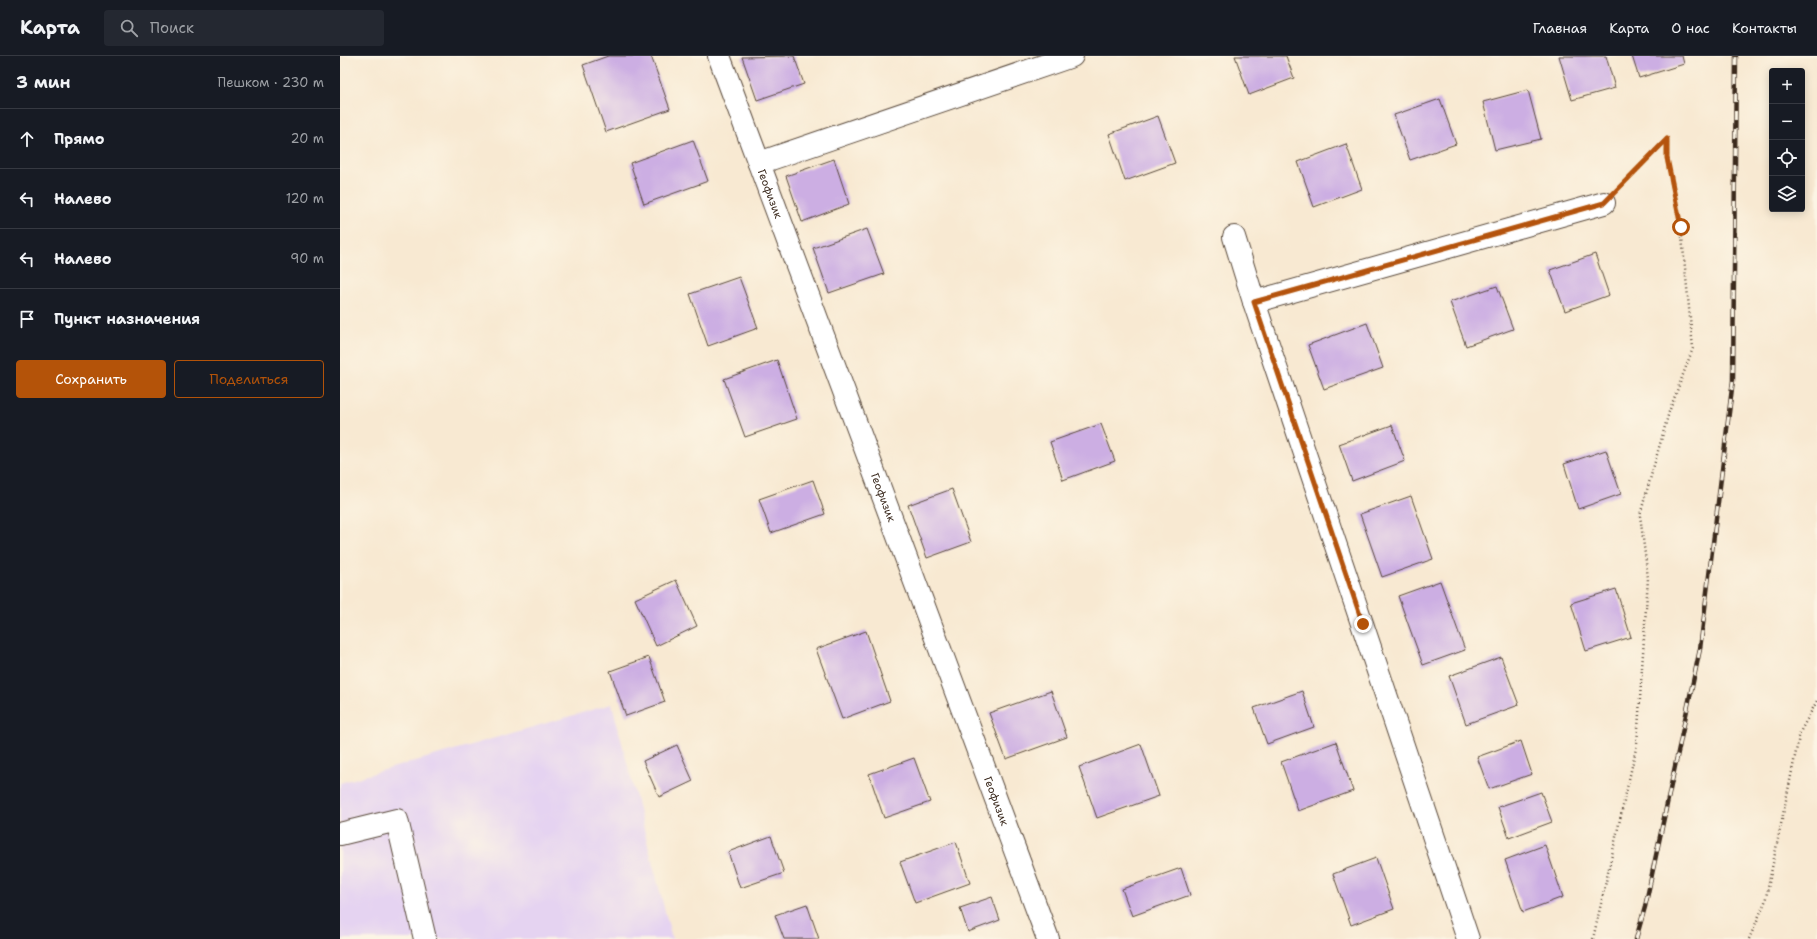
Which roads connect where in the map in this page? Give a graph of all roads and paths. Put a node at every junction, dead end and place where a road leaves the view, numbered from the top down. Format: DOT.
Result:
graph roads {
  1 [pos="719,56"];
  2 [pos="1072,56"];
  3 [pos="759,163"];
  4 [pos="1604,203"];
  5 [pos="1234,237"];
  6 [pos="1254,302"];
  7 [pos="1817,701"];
  8 [pos="340,834"];
  9 [pos="425,939"];
  10 [pos="1048,939"];
  11 [pos="1468,939"];
  12 [pos="1593,939"];
  13 [pos="1749,939"];
  1 -- 3 [label="street, Геофизик"];
  2 -- 3 [label="street"];
  3 -- 10 [label="street, Геофизик"];
  4 -- 6 [label="street"];
  4 -- 12 [label="path"];
  5 -- 6 [label="street"];
  6 -- 11 [label="street"];
  7 -- 13 [label="path"];
  8 -- 9 [label="street"];
}
